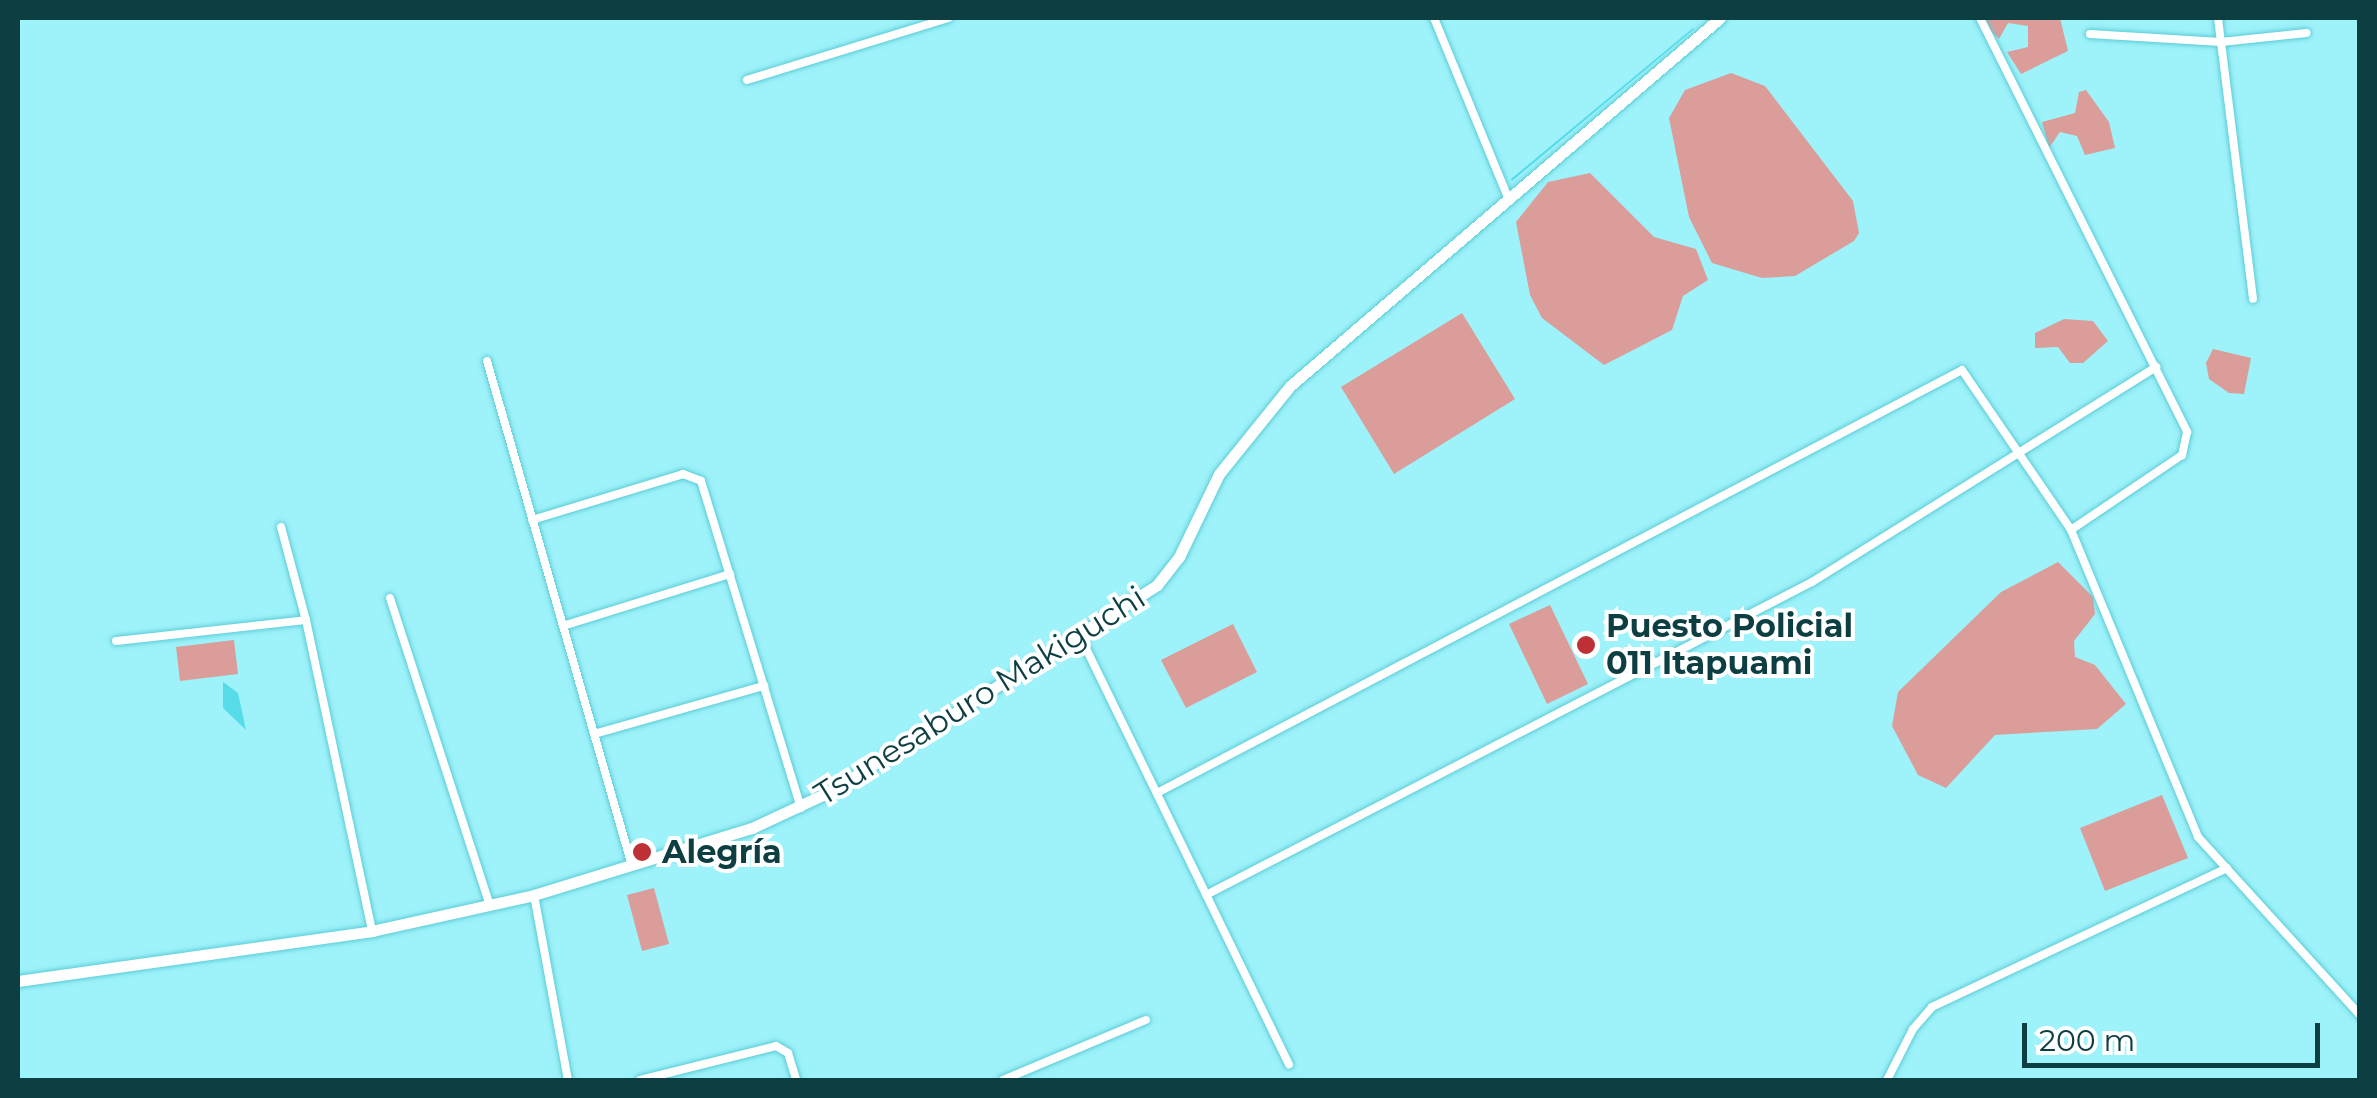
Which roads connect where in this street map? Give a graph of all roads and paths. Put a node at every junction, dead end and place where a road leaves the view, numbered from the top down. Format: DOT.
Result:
graph roads {
  1 [pos="949,18"];
  2 [pos="1434,18"];
  3 [pos="1720,18"];
  4 [pos="1980,18"];
  5 [pos="2127,18"];
  6 [pos="2218,18"];
  7 [pos="2131,32"];
  8 [pos="2307,33"];
  9 [pos="2090,34"];
  10 [pos="2221,42"];
  11 [pos="746,80"];
  12 [pos="1507,195"];
  13 [pos="2252,299"];
  14 [pos="487,361"];
  15 [pos="2156,367"];
  16 [pos="2018,452"];
  17 [pos="532,520"];
  18 [pos="281,527"];
  19 [pos="2071,530"];
  20 [pos="730,574"];
  21 [pos="390,598"];
  22 [pos="306,620"];
  23 [pos="563,626"];
  24 [pos="1079,634"];
  25 [pos="116,641"];
  26 [pos="764,686"];
  27 [pos="594,734"];
  28 [pos="1157,792"];
  29 [pos="801,808"];
  30 [pos="632,866"];
  31 [pos="2227,868"];
  32 [pos="534,895"];
  33 [pos="1206,895"];
  34 [pos="490,905"];
  35 [pos="372,931"];
  36 [pos="18,981"];
  37 [pos="2360,1016"];
  38 [pos="1146,1020"];
  39 [pos="1290,1064"];
  40 [pos="680,1076"];
  41 [pos="568,1080"];
  42 [pos="640,1080"];
  43 [pos="796,1080"];
  44 [pos="1003,1080"];
  45 [pos="1887,1080"];
  1 -- 11 [label="street"];
  2 -- 12 [label="street"];
  3 -- 12 [label="street, Tsunesaburo Makiguchi"];
  4 -- 15 [label="street"];
  5 -- 7 [label="street"];
  6 -- 10 [label="street"];
  7 -- 9 [label="street"];
  7 -- 10 [label="street"];
  8 -- 10 [label="street"];
  10 -- 13 [label="street"];
  12 -- 24 [label="street, Tsunesaburo Makiguchi"];
  14 -- 17 [label="street"];
  15 -- 16 [label="street"];
  15 -- 19 [label="street"];
  16 -- 19 [label="street"];
  16 -- 28 [label="street"];
  16 -- 33 [label="street"];
  17 -- 20 [label="street"];
  17 -- 23 [label="street"];
  18 -- 22 [label="street"];
  19 -- 31 [label="street"];
  20 -- 23 [label="street"];
  20 -- 26 [label="street"];
  21 -- 34 [label="street"];
  22 -- 25 [label="street"];
  22 -- 35 [label="street"];
  23 -- 27 [label="street"];
  24 -- 28 [label="street"];
  24 -- 29 [label="street, Tsunesaburo Makiguchi"];
  26 -- 27 [label="street"];
  26 -- 29 [label="street"];
  27 -- 30 [label="street"];
  28 -- 33 [label="street"];
  29 -- 30 [label="street, Tsunesaburo Makiguchi"];
  30 -- 32 [label="street, Tsunesaburo Makiguchi"];
  31 -- 37 [label="street"];
  31 -- 45 [label="street"];
  32 -- 34 [label="street, Tsunesaburo Makiguchi"];
  32 -- 41 [label="street"];
  33 -- 39 [label="street"];
  34 -- 35 [label="street, Tsunesaburo Makiguchi"];
  35 -- 36 [label="street, Tsunesaburo Makiguchi"];
  38 -- 44 [label="street"];
  40 -- 42 [label="street"];
  40 -- 43 [label="street"];
}
